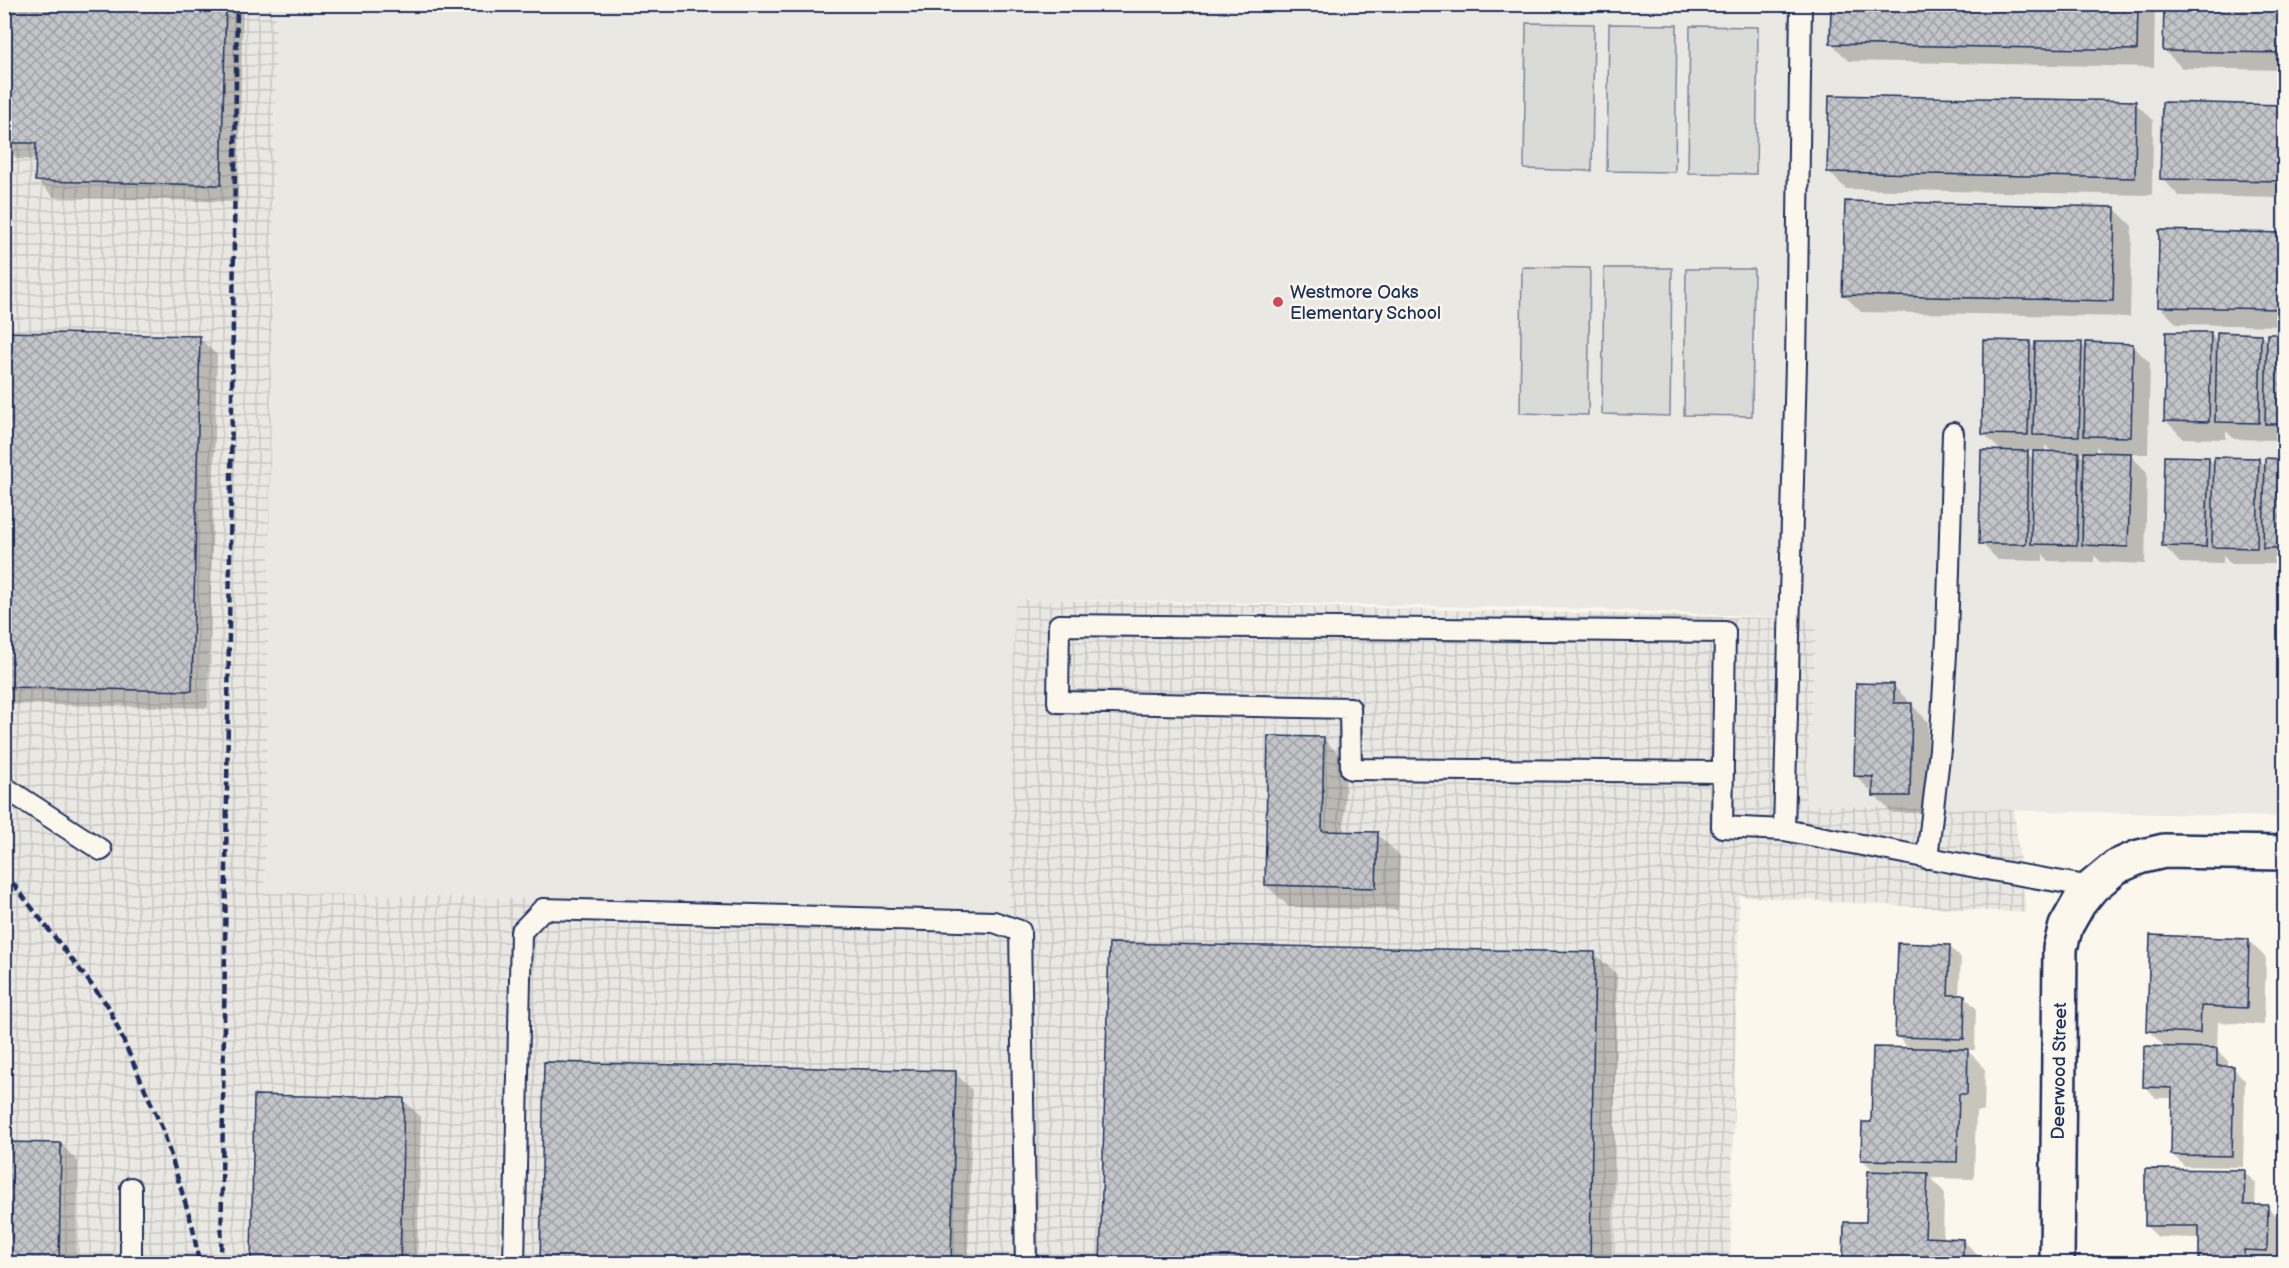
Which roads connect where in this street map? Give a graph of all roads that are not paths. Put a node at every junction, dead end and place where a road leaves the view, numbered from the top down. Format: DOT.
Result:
graph roads {
  1 [pos="1801,4"];
  2 [pos="1953,433"];
  3 [pos="1723,772"];
  4 [pos="4,787"];
  5 [pos="1784,830"];
  6 [pos="101,850"];
  7 [pos="2284,853"];
  8 [pos="1927,858"];
  9 [pos="2092,887"];
  10 [pos="131,1188"];
  11 [pos="131,1263"];
  12 [pos="514,1263"];
  13 [pos="1026,1263"];
  14 [pos="2057,1263"];
  1 -- 5 [label="lane"];
  2 -- 8 [label="lane"];
  3 -- 3 [label="lane"];
  3 -- 5 [label="lane"];
  4 -- 6 [label="lane"];
  5 -- 8 [label="lane"];
  7 -- 9 [label="street, Deerwood Street"];
  8 -- 9 [label="lane"];
  9 -- 14 [label="street, Deerwood Street"];
  10 -- 11 [label="lane"];
  12 -- 13 [label="lane"];
}
